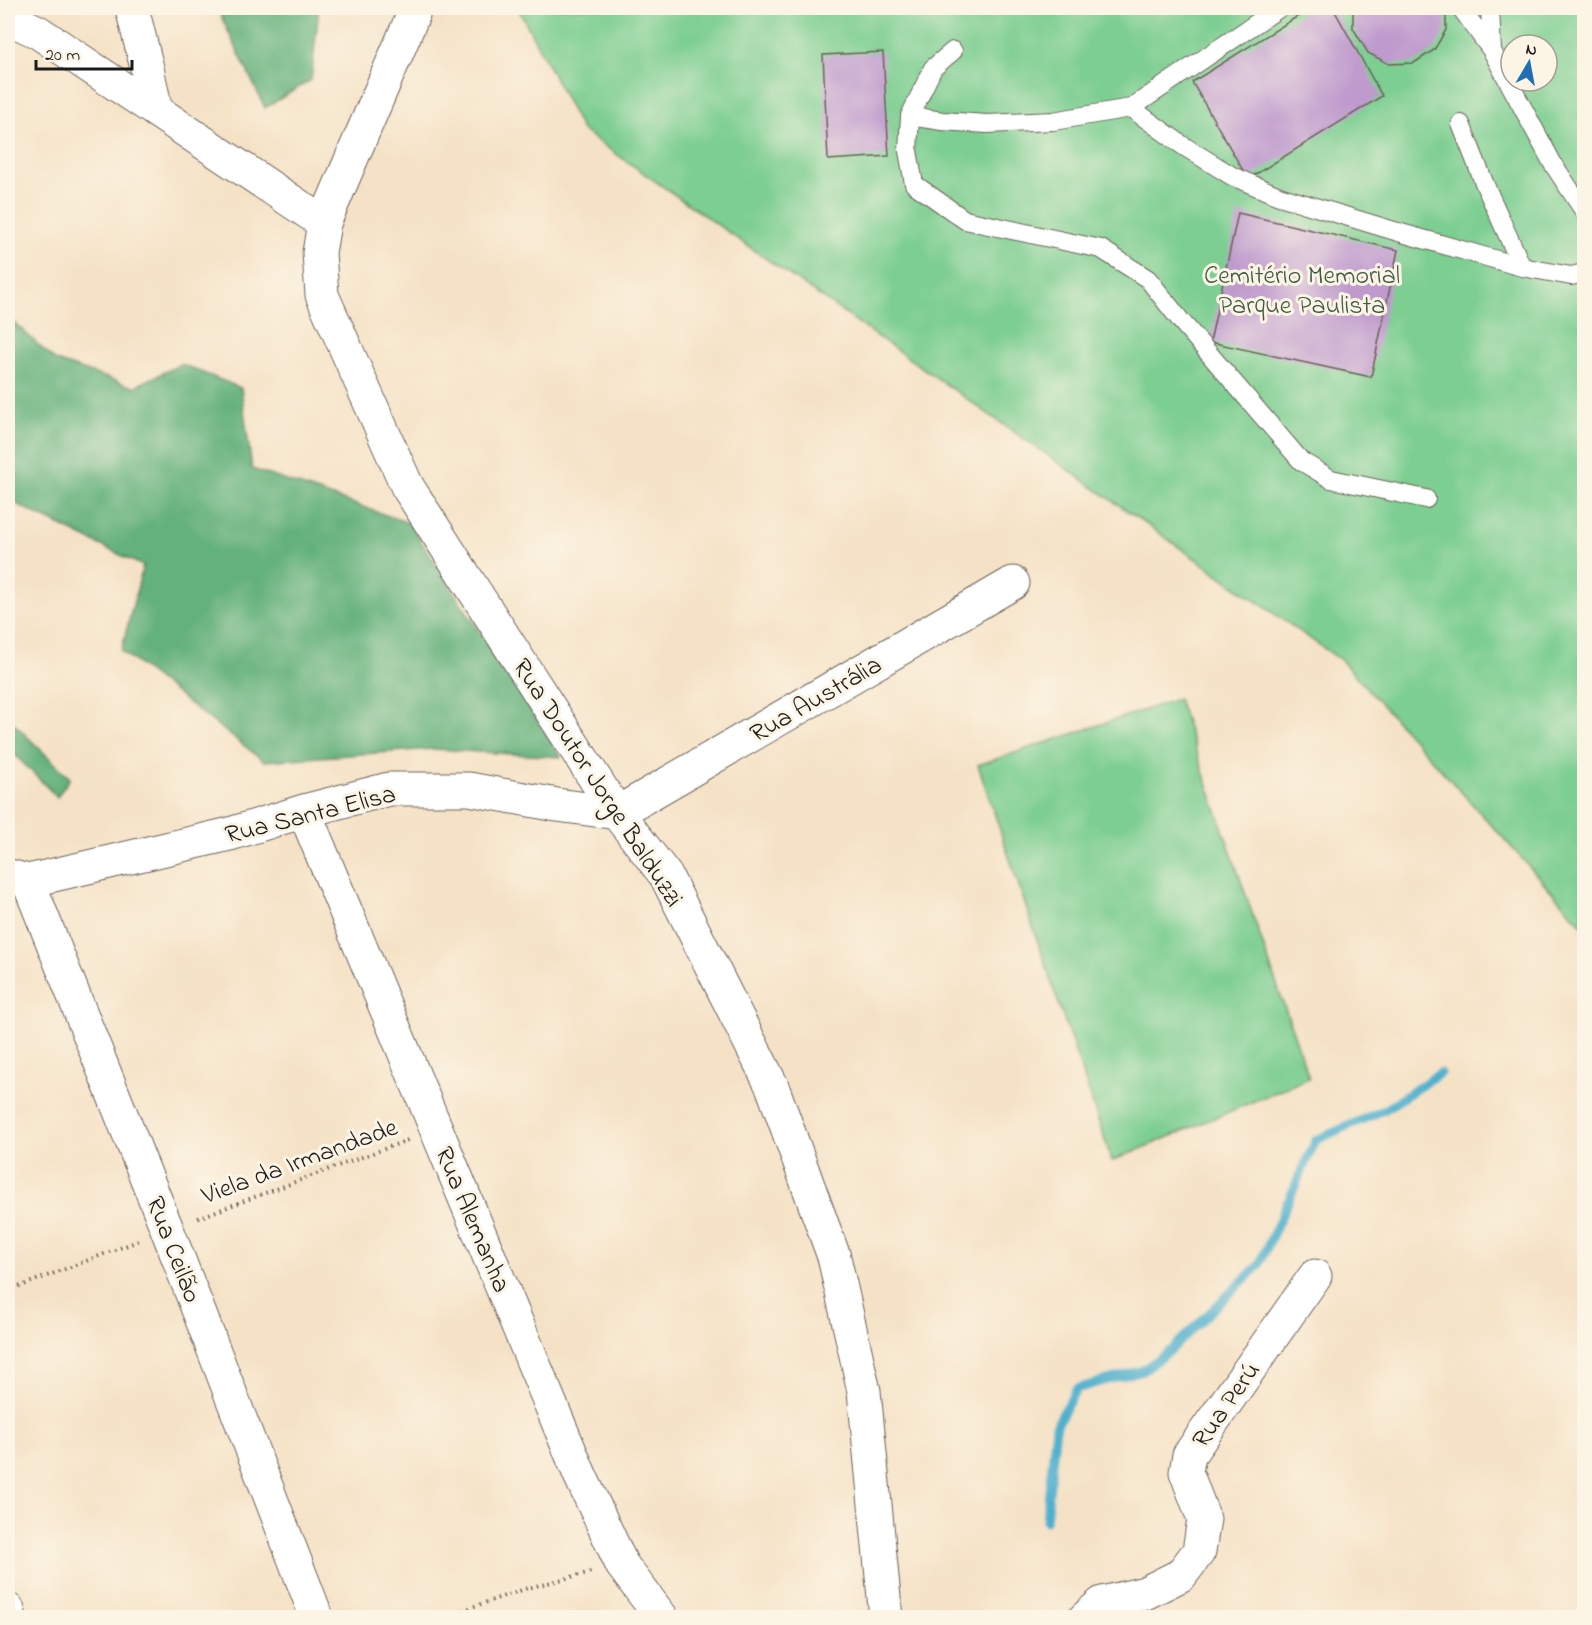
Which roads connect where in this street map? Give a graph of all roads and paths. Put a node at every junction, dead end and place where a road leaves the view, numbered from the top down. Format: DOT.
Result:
graph roads {
  1 [pos="132,8"];
  2 [pos="1279,8"];
  3 [pos="1461,8"];
  4 [pos="1490,8"];
  5 [pos="417,10"];
  6 [pos="8,18"];
  7 [pos="953,51"];
  8 [pos="1492,51"];
  9 [pos="1131,108"];
  10 [pos="156,111"];
  11 [pos="910,116"];
  12 [pos="1461,124"];
  13 [pos="1584,211"];
  14 [pos="324,223"];
  15 [pos="1522,267"];
  16 [pos="1584,273"];
  17 [pos="1426,499"];
  18 [pos="1013,583"];
  19 [pos="304,812"];
  20 [pos="617,813"];
  21 [pos="18,878"];
  22 [pos="436,1129"];
  23 [pos="167,1229"];
  24 [pos="1315,1276"];
  25 [pos="8,1291"];
  26 [pos="622,1565"];
  27 [pos="8,1610"];
  28 [pos="10,1617"];
  29 [pos="317,1617"];
  30 [pos="440,1617"];
  31 [pos="662,1617"];
  32 [pos="886,1617"];
  33 [pos="1085,1617"];
  1 -- 10 [label="street"];
  2 -- 9 [label="lane"];
  3 -- 8 [label="lane"];
  4 -- 8 [label="lane"];
  5 -- 14 [label="street, Rua Doutor Jorge Balduzzi"];
  6 -- 10 [label="street"];
  7 -- 11 [label="lane"];
  8 -- 13 [label="lane"];
  9 -- 11 [label="lane"];
  9 -- 15 [label="lane"];
  10 -- 14 [label="street"];
  11 -- 17 [label="lane"];
  12 -- 15 [label="lane"];
  14 -- 20 [label="street, Rua Doutor Jorge Balduzzi"];
  15 -- 16 [label="lane"];
  18 -- 20 [label="street, Rua Austrália"];
  19 -- 20 [label="street, Rua Santa Elisa"];
  19 -- 21 [label="street, Rua Santa Elisa"];
  19 -- 22 [label="street, Rua Alemanha"];
  20 -- 32 [label="street, Rua Doutor Jorge Balduzzi"];
  21 -- 23 [label="street, Rua Ceilão"];
  22 -- 23 [label="path, Viela da Irmandade"];
  22 -- 26 [label="street, Rua Alemanha"];
  23 -- 25 [label="path, Viela da Irmandade"];
  23 -- 29 [label="street, Rua Ceilão"];
  24 -- 33 [label="street, Rua Perú"];
  26 -- 30 [label="path"];
  26 -- 31 [label="street, Rua Alemanha"];
  27 -- 28 [label="street"];
}
